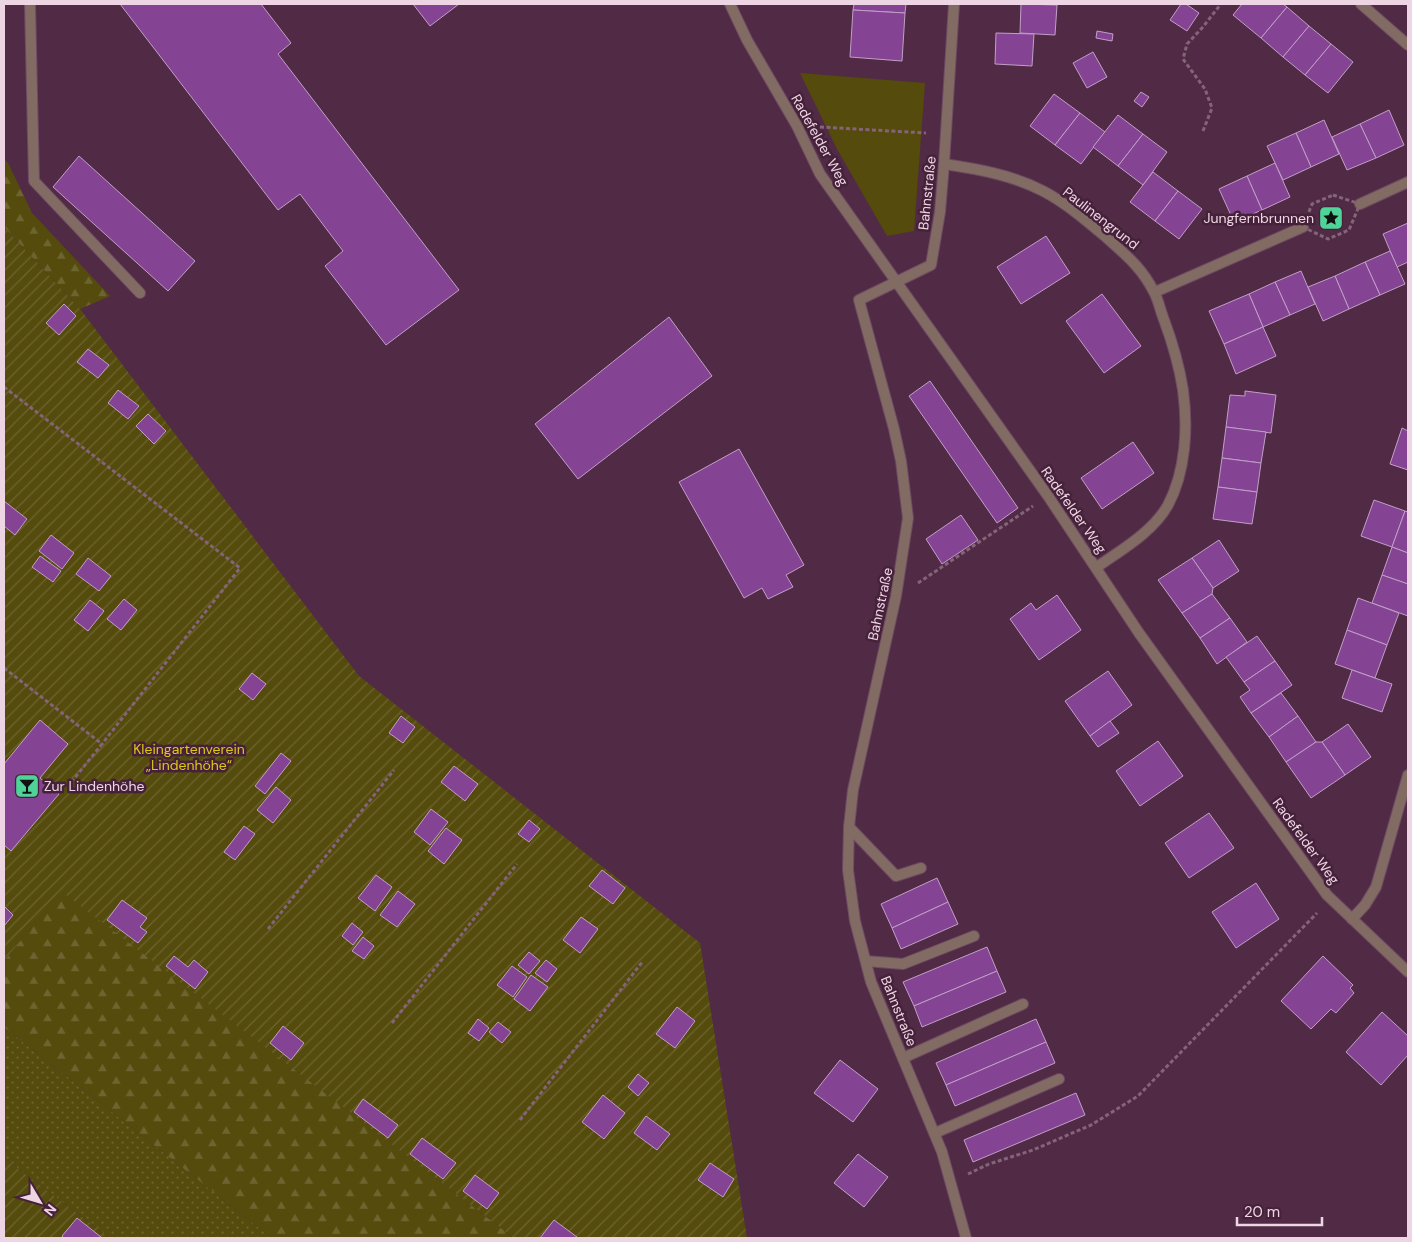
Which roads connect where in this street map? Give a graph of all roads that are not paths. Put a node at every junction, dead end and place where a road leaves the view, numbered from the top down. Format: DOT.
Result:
graph roads {
  1 [pos="30,4"];
  2 [pos="730,4"];
  3 [pos="954,4"];
  4 [pos="1360,4"];
  5 [pos="1408,45"];
  6 [pos="944,164"];
  7 [pos="1408,182"];
  8 [pos="1360,204"];
  9 [pos="1303,228"];
  10 [pos="895,282"];
  11 [pos="1155,292"];
  12 [pos="140,294"];
  13 [pos="1097,568"];
  14 [pos="1408,775"];
  15 [pos="849,827"];
  16 [pos="921,868"];
  17 [pos="1352,919"];
  18 [pos="974,936"];
  19 [pos="866,961"];
  20 [pos="1408,972"];
  21 [pos="1023,1004"];
  22 [pos="903,1058"];
  23 [pos="1059,1080"];
  24 [pos="935,1134"];
  25 [pos="966,1238"];
  1 -- 12 [label="street"];
  2 -- 10 [label="street, Radefelder Weg"];
  3 -- 6 [label="street, Bahnstraße"];
  4 -- 5 [label="street"];
  6 -- 10 [label="street, Bahnstraße"];
  6 -- 11 [label="street, Paulinengrund"];
  7 -- 8 [label="street"];
  9 -- 11 [label="street"];
  10 -- 13 [label="street, Radefelder Weg"];
  10 -- 15 [label="street, Bahnstraße"];
  11 -- 13 [label="street, Paulinengrund"];
  13 -- 17 [label="street, Radefelder Weg"];
  14 -- 17 [label="street"];
  15 -- 16 [label="street"];
  15 -- 19 [label="street, Bahnstraße"];
  17 -- 20 [label="street, Radefelder Weg"];
  18 -- 19 [label="street"];
  19 -- 22 [label="street, Bahnstraße"];
  21 -- 22 [label="street"];
  22 -- 24 [label="street, Bahnstraße"];
  23 -- 24 [label="street"];
  24 -- 25 [label="street, Bahnstraße"];
}
